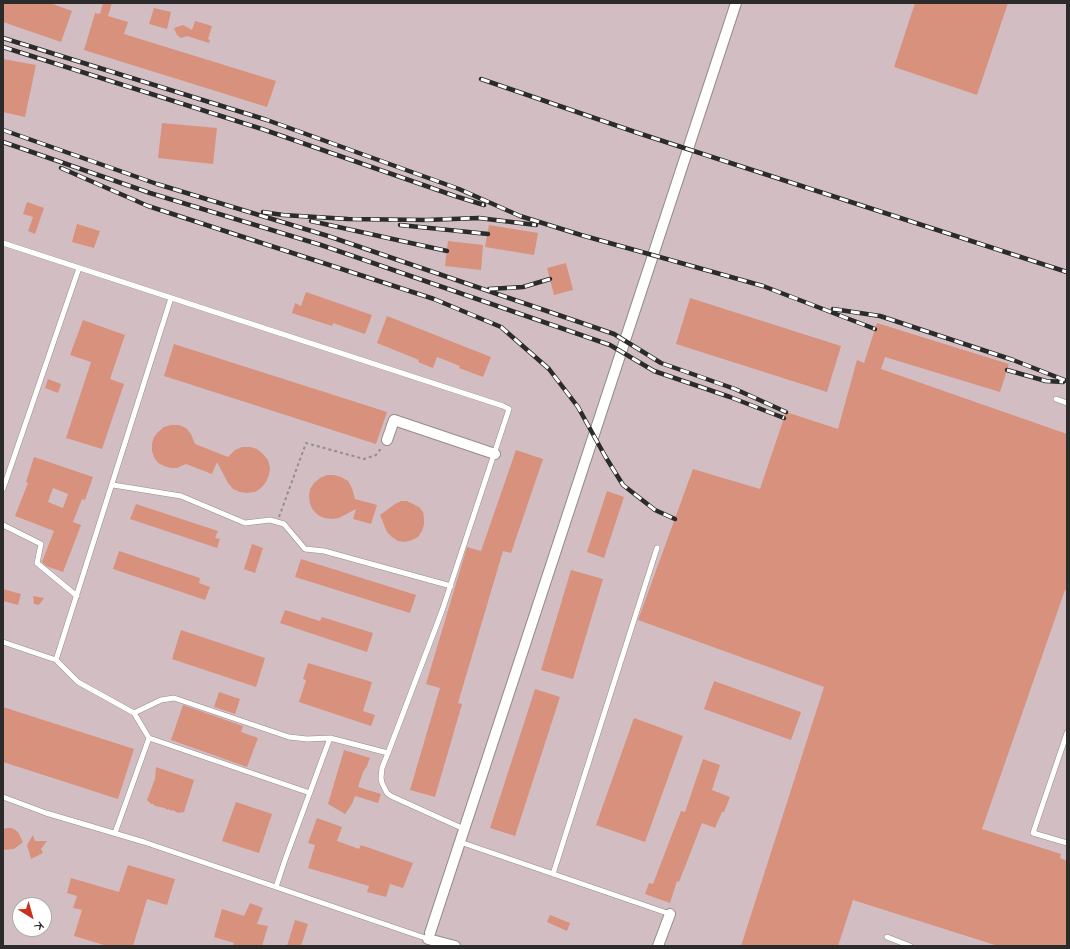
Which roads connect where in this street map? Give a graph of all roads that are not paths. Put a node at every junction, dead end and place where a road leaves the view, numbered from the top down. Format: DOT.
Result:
graph roads {
  1 [pos="736,3"];
  2 [pos="3,243"];
  3 [pos="79,268"];
  4 [pos="171,298"];
  5 [pos="1056,399"];
  6 [pos="1067,403"];
  7 [pos="387,440"];
  8 [pos="495,454"];
  9 [pos="113,485"];
  10 [pos="3,489"];
  11 [pos="3,525"];
  12 [pos="657,548"];
  13 [pos="450,586"];
  14 [pos="77,596"];
  15 [pos="3,642"];
  16 [pos="56,660"];
  17 [pos="134,713"];
  18 [pos="1067,734"];
  19 [pos="149,738"];
  20 [pos="330,738"];
  21 [pos="388,753"];
  22 [pos="310,793"];
  23 [pos="3,798"];
  24 [pos="464,829"];
  25 [pos="115,833"];
  26 [pos="460,842"];
  27 [pos="1067,843"];
  28 [pos="553,874"];
  29 [pos="276,887"];
  30 [pos="670,914"];
  31 [pos="887,937"];
  32 [pos="428,940"];
  33 [pos="455,946"];
  34 [pos="658,946"];
  35 [pos="910,946"];
  1 -- 24 [label="street"];
  2 -- 3 [label="lane"];
  3 -- 4 [label="lane"];
  3 -- 10 [label="lane"];
  4 -- 8 [label="lane"];
  4 -- 9 [label="lane"];
  5 -- 6 [label="lane"];
  7 -- 8 [label="street"];
  8 -- 13 [label="lane"];
  9 -- 13 [label="lane"];
  9 -- 14 [label="lane"];
  11 -- 14 [label="lane"];
  12 -- 28 [label="lane"];
  13 -- 21 [label="lane"];
  14 -- 16 [label="lane"];
  15 -- 16 [label="lane"];
  16 -- 17 [label="lane"];
  17 -- 19 [label="lane"];
  17 -- 20 [label="lane"];
  18 -- 27 [label="lane"];
  19 -- 22 [label="lane"];
  19 -- 25 [label="lane"];
  20 -- 21 [label="lane"];
  20 -- 22 [label="lane"];
  21 -- 24 [label="lane"];
  22 -- 29 [label="lane"];
  23 -- 25 [label="lane"];
  24 -- 26 [label="street"];
  25 -- 29 [label="lane"];
  26 -- 28 [label="lane"];
  26 -- 32 [label="street"];
  28 -- 30 [label="lane"];
  29 -- 32 [label="lane"];
  30 -- 34 [label="street"];
  31 -- 35 [label="lane"];
  32 -- 33 [label="street"];
}
